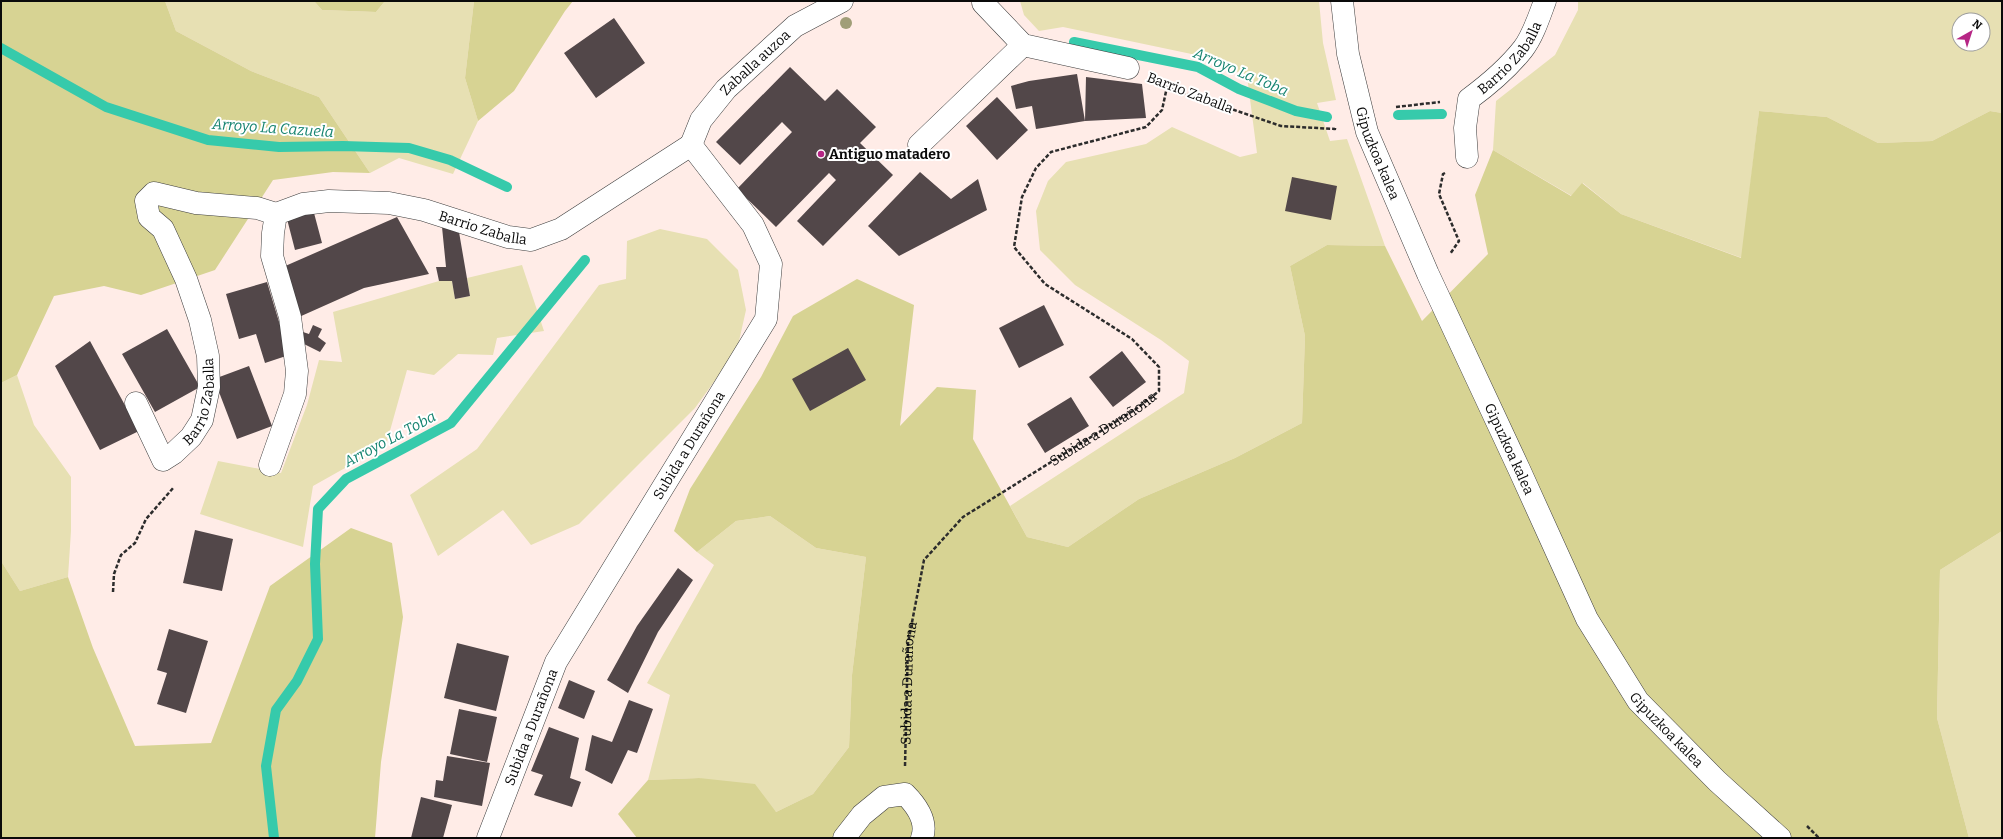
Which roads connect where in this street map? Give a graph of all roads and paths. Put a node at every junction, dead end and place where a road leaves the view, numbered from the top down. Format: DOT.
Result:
graph roads {
  1 [pos="842,1"];
  2 [pos="1342,1"];
  3 [pos="1545,1"];
  4 [pos="983,2"];
  5 [pos="1023,45"];
  6 [pos="1128,68"];
  7 [pos="1167,88"];
  8 [pos="1469,99"];
  9 [pos="1396,107"];
  10 [pos="1335,129"];
  11 [pos="691,145"];
  12 [pos="919,146"];
  13 [pos="1467,157"];
  14 [pos="276,214"];
  15 [pos="1445,249"];
  16 [pos="136,403"];
  17 [pos="270,464"];
  18 [pos="176,484"];
  19 [pos="114,592"];
  20 [pos="905,794"];
  21 [pos="496,815"];
  22 [pos="1802,822"];
  23 [pos="488,838"];
  24 [pos="506,838"];
  25 [pos="844,838"];
  26 [pos="922,838"];
  27 [pos="1780,838"];
  28 [pos="1819,838"];
  1 -- 11 [label="street, Zaballa auzoa"];
  2 -- 27 [label="street, Gipuzkoa kalea"];
  3 -- 8 [label="street, Barrio Zaballa"];
  4 -- 5 [label="street"];
  5 -- 6 [label="street"];
  5 -- 12 [label="street"];
  6 -- 7 [label="path, Barrio Zaballa"];
  7 -- 10 [label="path, Barrio Zaballa"];
  7 -- 20 [label="path, Subida a Durañona"];
  8 -- 9 [label="path"];
  8 -- 13 [label="street, Barrio Zaballa"];
  11 -- 14 [label="street, Barrio Zaballa"];
  11 -- 21 [label="street, Subida a Durañona"];
  13 -- 15 [label="path"];
  14 -- 16 [label="street, Barrio Zaballa"];
  14 -- 17 [label="street"];
  18 -- 19 [label="path"];
  20 -- 25 [label="street"];
  20 -- 26 [label="street"];
  21 -- 23 [label="street, Subida a Durañona"];
  21 -- 24 [label="street"];
  22 -- 28 [label="path"];
}
